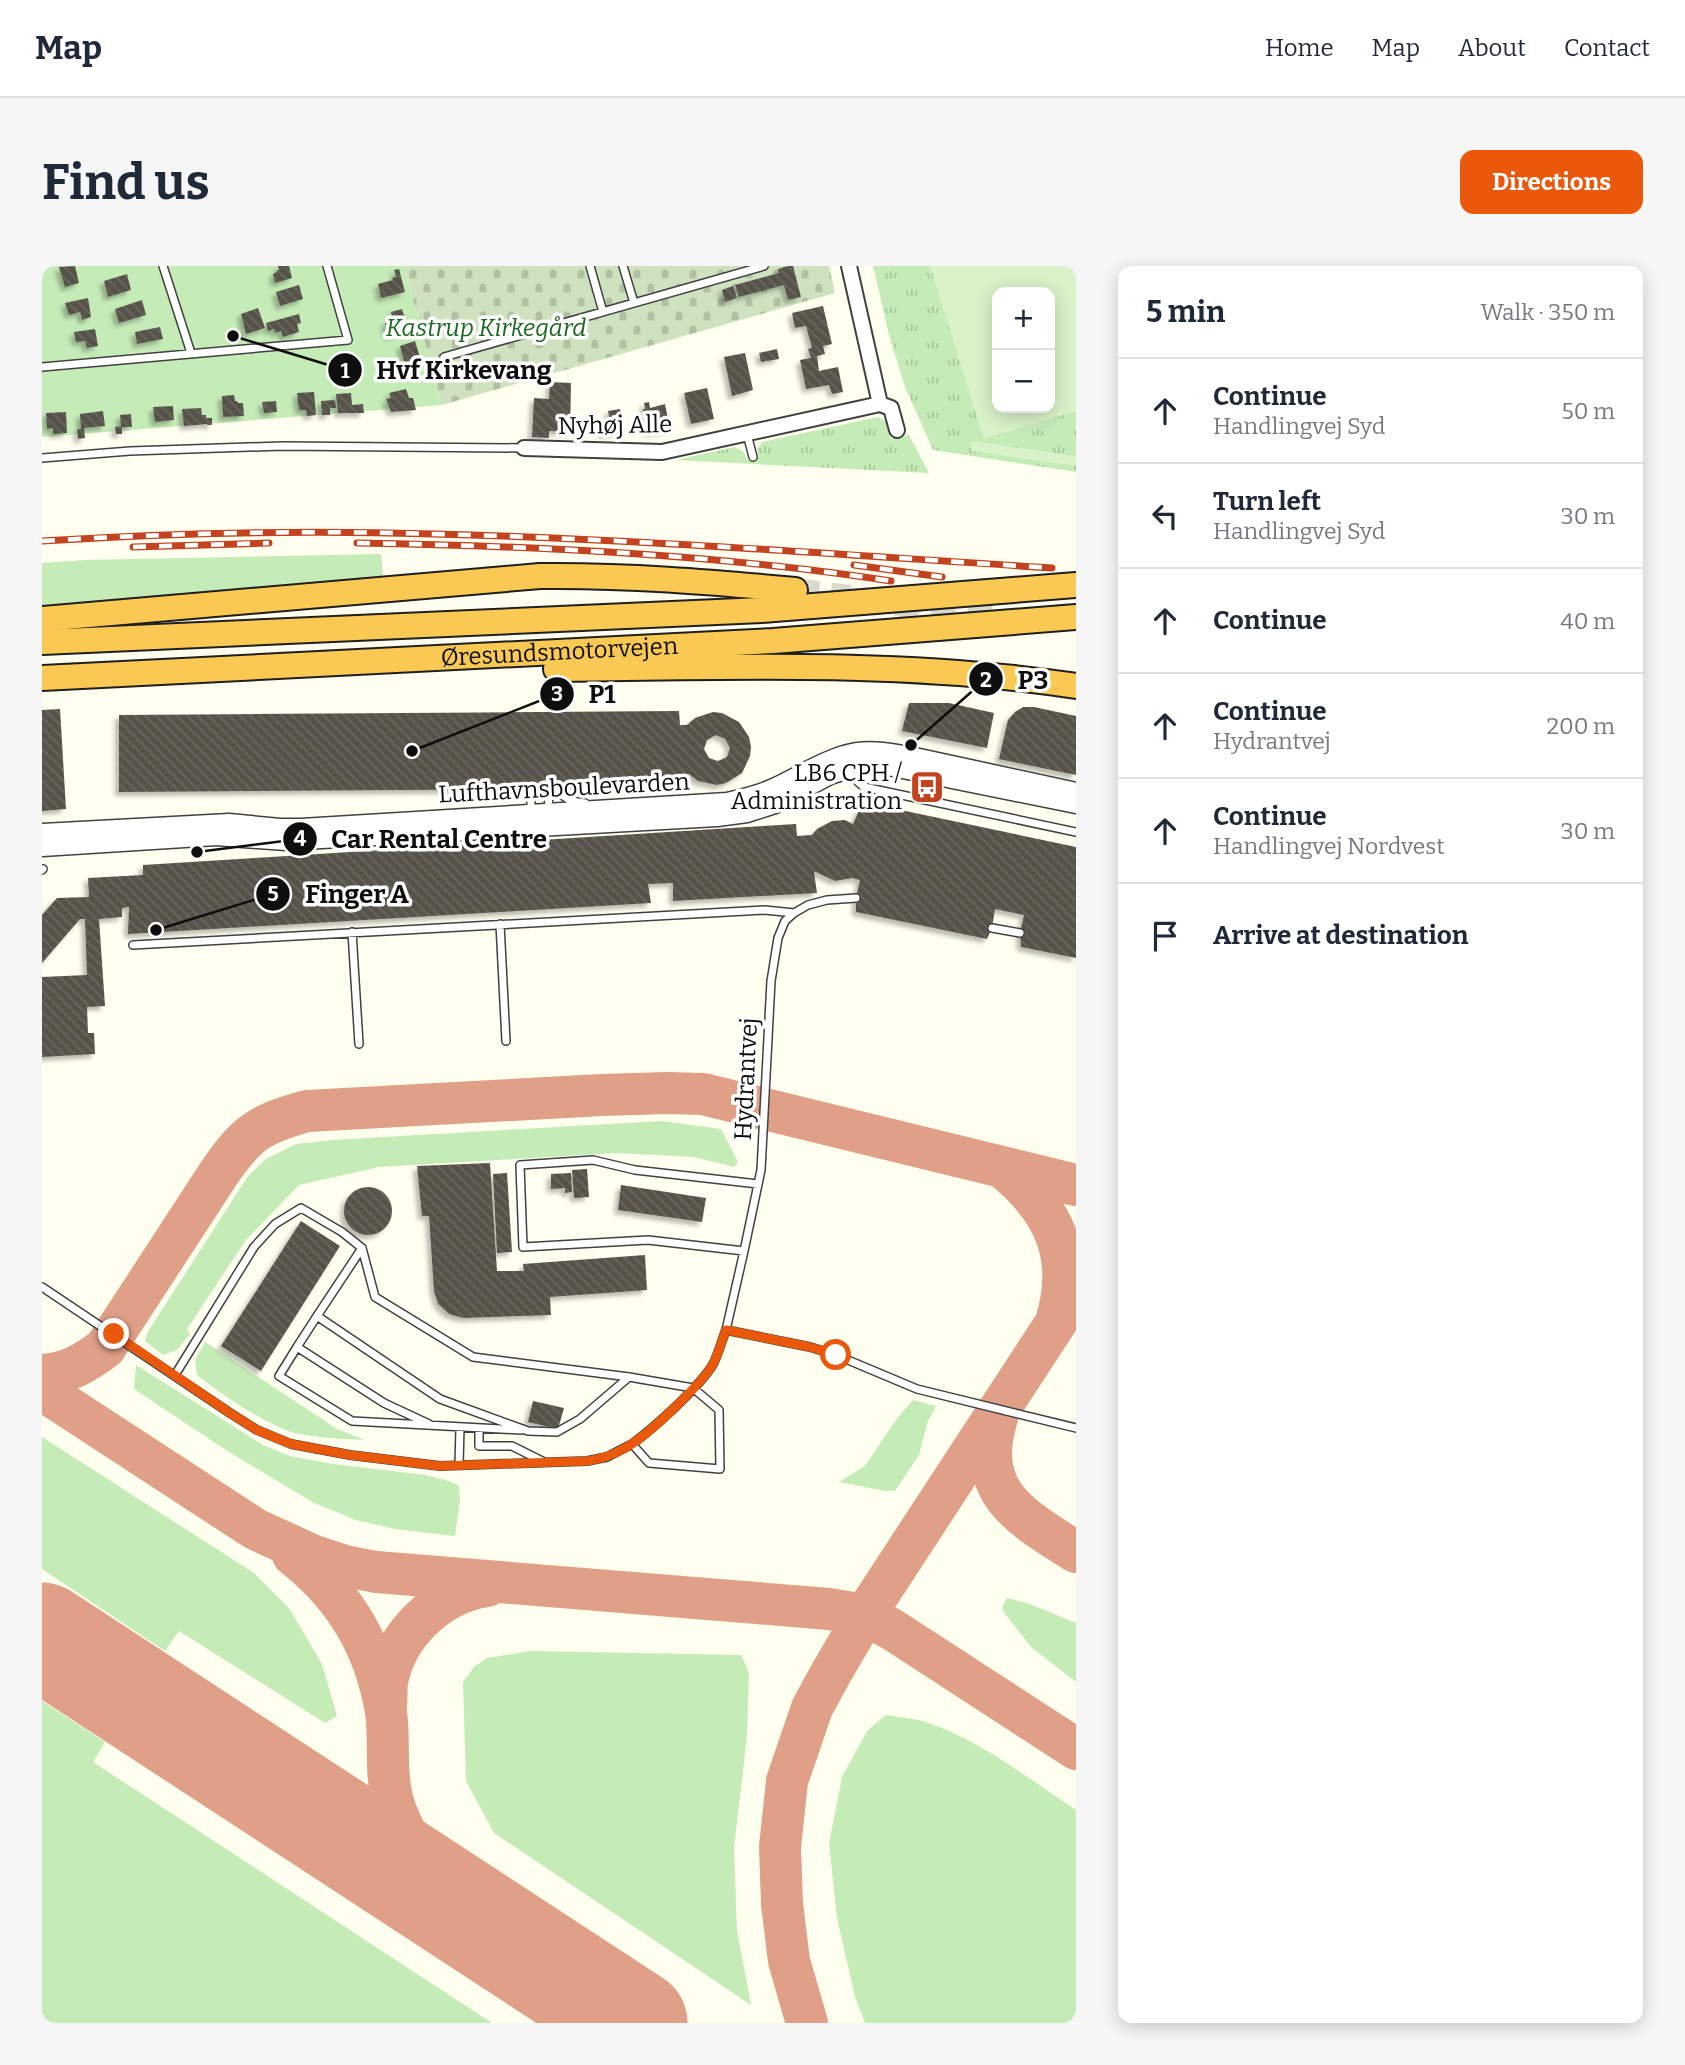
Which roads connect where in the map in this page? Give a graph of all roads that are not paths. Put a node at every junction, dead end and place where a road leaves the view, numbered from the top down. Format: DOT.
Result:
graph roads {
  1 [pos="163,266"];
  2 [pos="327,266"];
  3 [pos="590,266"];
  4 [pos="623,266"];
  5 [pos="764,266"];
  6 [pos="849,266"];
  7 [pos="634,303"];
  8 [pos="603,312"];
  9 [pos="191,354"];
  10 [pos="444,357"];
  11 [pos="42,367"];
  12 [pos="880,404"];
  13 [pos="897,430"];
  14 [pos="747,434"];
  15 [pos="524,449"];
  16 [pos="753,457"];
  17 [pos="42,458"];
  18 [pos="1076,584"];
  19 [pos="795,590"];
  20 [pos="1076,617"];
  21 [pos="42,620"];
  22 [pos="42,642"];
  23 [pos="395,661"];
  24 [pos="42,678"];
  25 [pos="1076,686"];
  26 [pos="860,759"];
  27 [pos="531,789"];
  28 [pos="548,789"];
  29 [pos="562,789"];
  30 [pos="1076,792"];
  31 [pos="1076,804"];
  32 [pos="630,808"];
  33 [pos="540,818"];
  34 [pos="1076,832"];
  35 [pos="42,833"];
  36 [pos="42,847"];
  37 [pos="856,898"];
  38 [pos="794,913"];
  39 [pos="500,924"];
  40 [pos="992,928"];
  41 [pos="352,932"];
  42 [pos="1020,933"];
  43 [pos="133,945"];
  44 [pos="506,1041"];
  45 [pos="359,1044"];
  46 [pos="758,1184"];
  47 [pos="362,1248"];
  48 [pos="744,1251"];
  49 [pos="42,1287"];
  50 [pos="317,1316"];
  51 [pos="726,1330"];
  52 [pos="297,1347"];
  53 [pos="175,1375"];
  54 [pos="629,1377"];
  55 [pos="693,1388"];
  56 [pos="432,1426"];
  57 [pos="460,1427"];
  58 [pos="479,1428"];
  59 [pos="1076,1428"];
  60 [pos="528,1431"];
  61 [pos="632,1444"];
  62 [pos="545,1462"];
  63 [pos="459,1465"];
  1 -- 9 [label="lane"];
  2 -- 9 [label="lane"];
  3 -- 8 [label="lane"];
  4 -- 7 [label="lane"];
  5 -- 7 [label="lane"];
  6 -- 12 [label="street"];
  7 -- 8 [label="lane"];
  8 -- 10 [label="lane"];
  9 -- 11 [label="lane"];
  12 -- 13 [label="street"];
  12 -- 14 [label="street, Nyhøj Alle"];
  14 -- 15 [label="street, Nyhøj Alle"];
  14 -- 16 [label="lane"];
  15 -- 17 [label="lane"];
  18 -- 22 [label="highway, Øresundsmotorvejen"];
  19 -- 21 [label="highway"];
  20 -- 23 [label="highway, Øresundsmotorvejen"];
  23 -- 24 [label="highway, Øresundsmotorvejen"];
  23 -- 25 [label="highway"];
  26 -- 30 [label="street, Lufthavnsboulevarden"];
  26 -- 31 [label="street, Lufthavnsboulevarden"];
  26 -- 32 [label="street, Lufthavnsboulevarden"];
  26 -- 33 [label="street, Lufthavnsboulevarden"];
  26 -- 34 [label="lane"];
  27 -- 33 [label="lane"];
  28 -- 33 [label="lane"];
  29 -- 32 [label="lane"];
  32 -- 33 [label="street, Lufthavnsboulevarden"];
  33 -- 35 [label="street, Lufthavnsboulevarden"];
  33 -- 36 [label="street, Lufthavnsboulevarden"];
  37 -- 38 [label="lane"];
  38 -- 39 [label="lane"];
  38 -- 46 [label="lane, Hydrantvej"];
  39 -- 41 [label="lane"];
  39 -- 44 [label="lane"];
  40 -- 42 [label="lane"];
  41 -- 43 [label="lane"];
  41 -- 45 [label="lane"];
  46 -- 48 [label="lane, Hydrantvej"];
  46 -- 48 [label="lane"];
  47 -- 50 [label="lane"];
  47 -- 53 [label="lane"];
  47 -- 54 [label="lane"];
  48 -- 51 [label="lane, Hydrantvej"];
  49 -- 53 [label="lane"];
  50 -- 52 [label="lane"];
  50 -- 60 [label="lane"];
  51 -- 55 [label="lane, Hydrantvej"];
  51 -- 59 [label="lane"];
  52 -- 56 [label="lane"];
  52 -- 56 [label="lane"];
  53 -- 63 [label="lane"];
  54 -- 55 [label="lane"];
  54 -- 60 [label="lane"];
  55 -- 61 [label="lane, Hydrantvej"];
  55 -- 61 [label="lane"];
  56 -- 57 [label="lane"];
  57 -- 58 [label="lane"];
  57 -- 63 [label="lane"];
  58 -- 60 [label="lane"];
  58 -- 62 [label="lane"];
  61 -- 62 [label="lane"];
  62 -- 63 [label="lane"];
}
